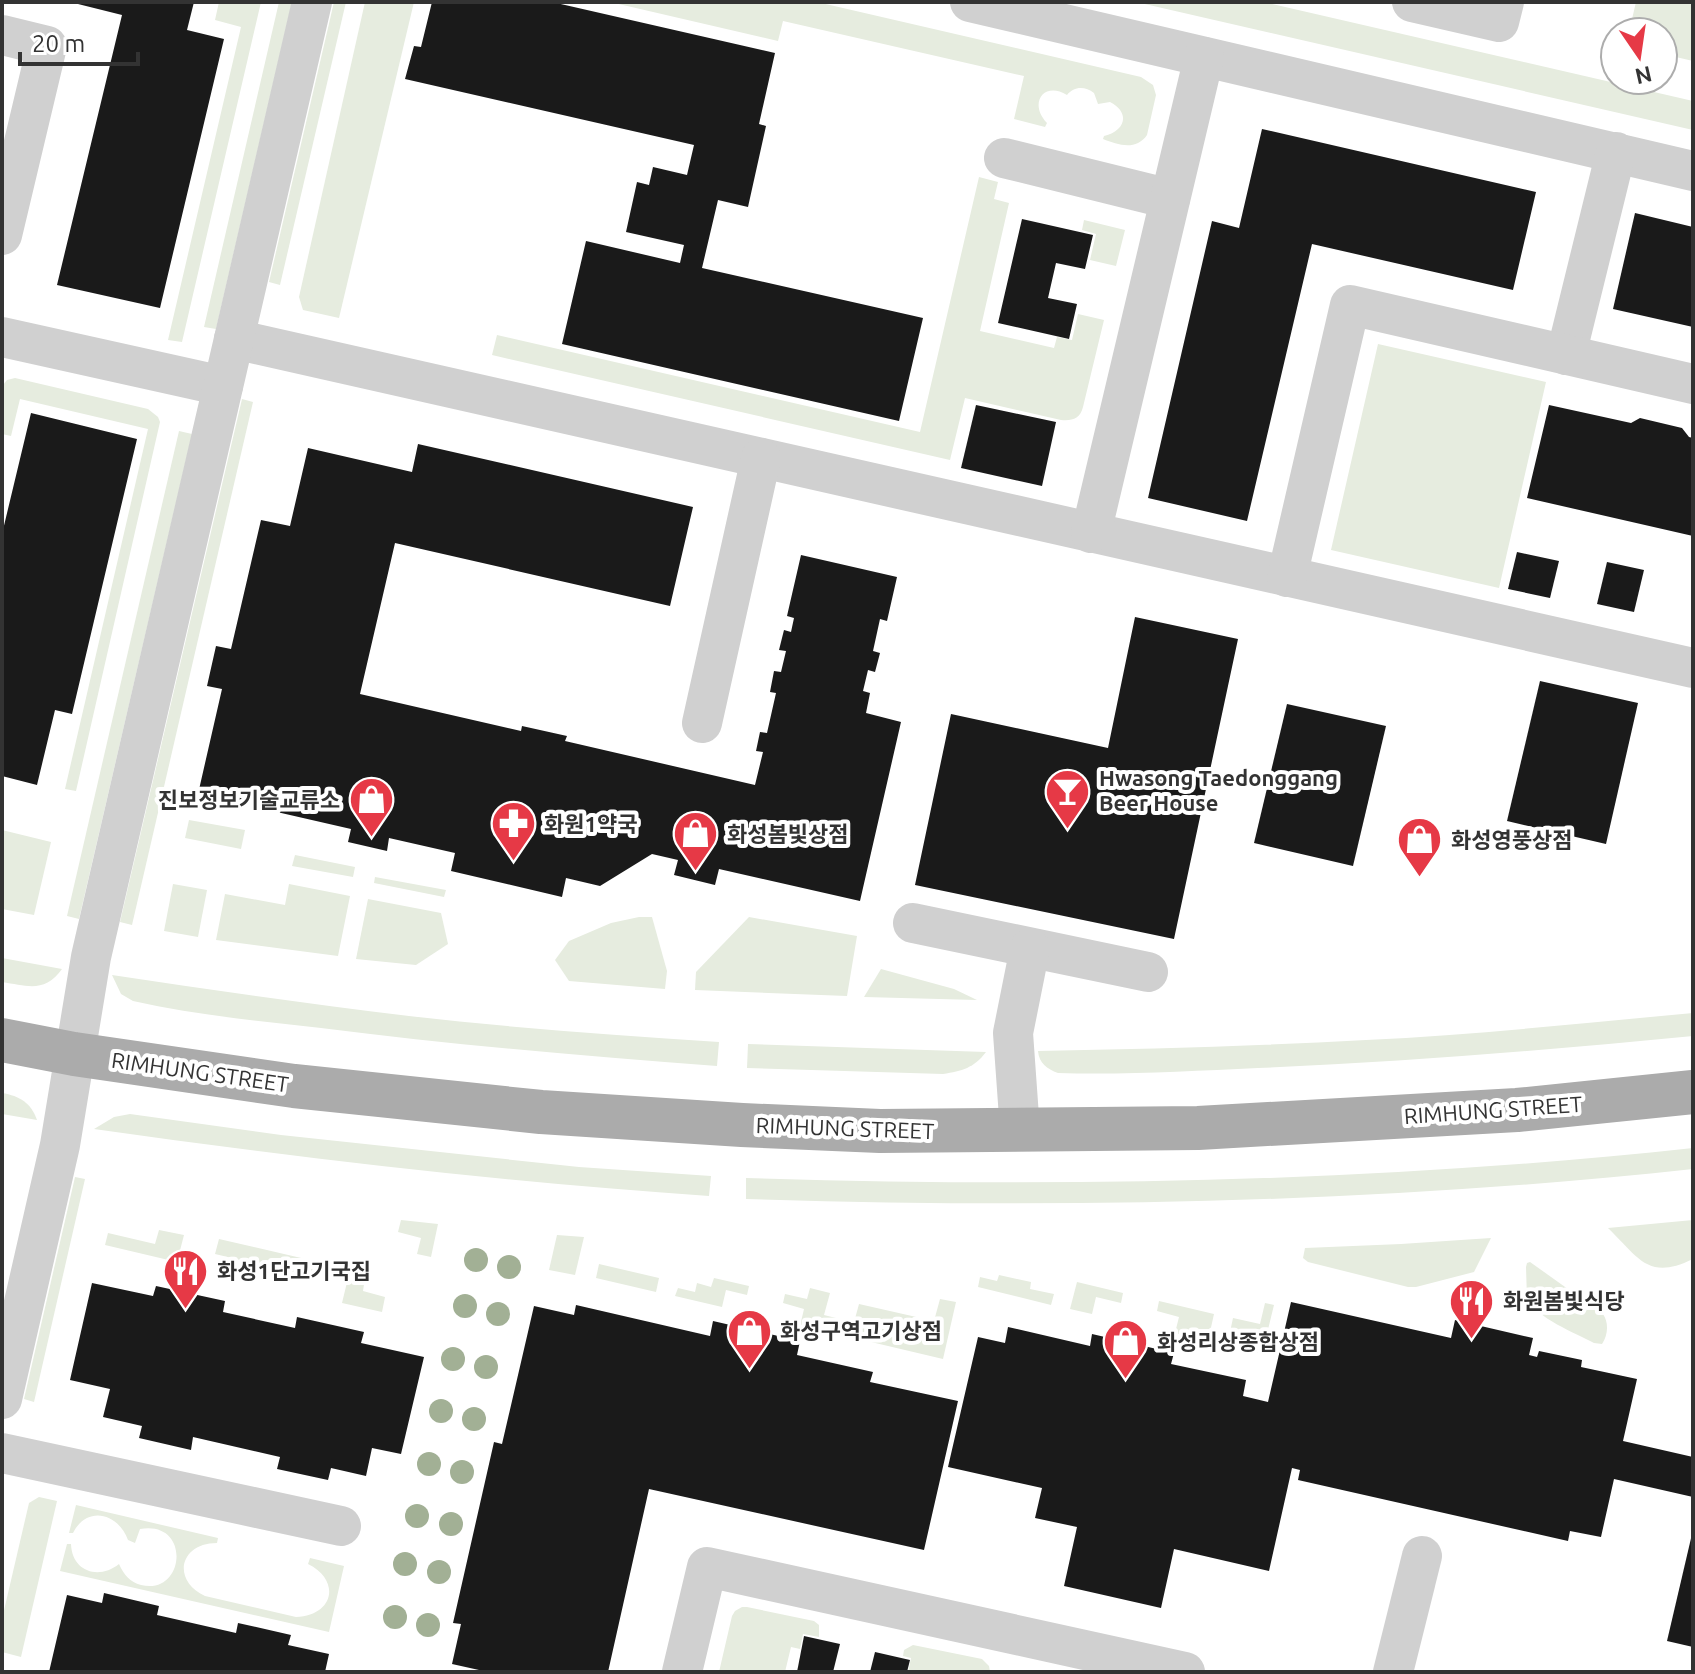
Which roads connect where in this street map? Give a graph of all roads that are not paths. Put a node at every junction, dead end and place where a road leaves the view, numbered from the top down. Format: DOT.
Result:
graph roads {
  1 [pos="312,2"];
  2 [pos="970,2"];
  3 [pos="1412,2"];
  4 [pos="1504,2"];
  5 [pos="2,35"];
  6 [pos="1204,57"];
  7 [pos="1616,152"];
  8 [pos="1004,158"];
  9 [pos="1693,171"];
  10 [pos="1170,199"];
  11 [pos="2,235"];
  12 [pos="2,337"];
  13 [pos="234,339"];
  14 [pos="1566,355"];
  15 [pos="1693,384"];
  16 [pos="223,386"];
  17 [pos="761,458"];
  18 [pos="1091,533"];
  19 [pos="1287,577"];
  20 [pos="1693,668"];
  21 [pos="702,723"];
  22 [pos="913,923"];
  23 [pos="1030,948"];
  24 [pos="1148,972"];
  25 [pos="2,1040"];
  26 [pos="74,1054"];
  27 [pos="1693,1092"];
  28 [pos="1020,1131"];
  29 [pos="19,1246"];
  30 [pos="2,1399"];
  31 [pos="2,1453"];
  32 [pos="341,1526"];
  33 [pos="1422,1556"];
  34 [pos="682,1672"];
  35 [pos="1185,1672"];
  36 [pos="1393,1672"];
  1 -- 13 [label="street"];
  2 -- 6 [label="street"];
  3 -- 4 [label="street"];
  5 -- 11 [label="street"];
  6 -- 7 [label="street"];
  6 -- 10 [label="street"];
  7 -- 9 [label="street"];
  7 -- 14 [label="street"];
  8 -- 10 [label="street"];
  10 -- 18 [label="street"];
  12 -- 16 [label="street"];
  13 -- 16 [label="street"];
  13 -- 17 [label="street"];
  14 -- 15 [label="street"];
  14 -- 19 [label="street"];
  16 -- 26 [label="street"];
  17 -- 18 [label="street"];
  17 -- 21 [label="street"];
  18 -- 19 [label="street"];
  19 -- 20 [label="street"];
  22 -- 23 [label="street"];
  23 -- 24 [label="street"];
  23 -- 28 [label="street"];
  25 -- 26 [label="main road, RIMHUNG STREET"];
  26 -- 28 [label="main road, RIMHUNG STREET"];
  26 -- 29 [label="street"];
  27 -- 28 [label="main road, RIMHUNG STREET"];
  29 -- 30 [label="street"];
  31 -- 32 [label="street"];
  33 -- 36 [label="street"];
  34 -- 35 [label="street"];
}
